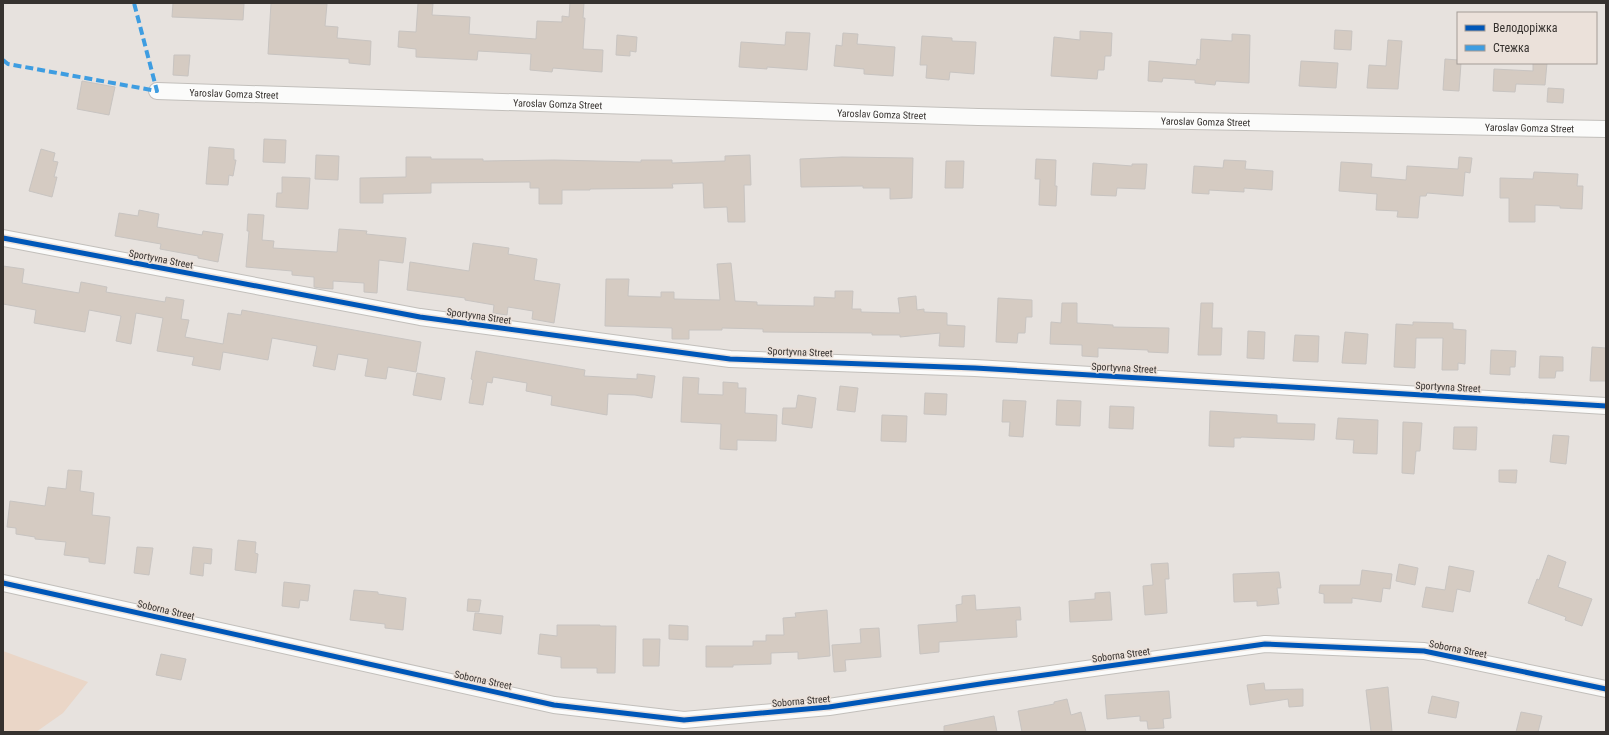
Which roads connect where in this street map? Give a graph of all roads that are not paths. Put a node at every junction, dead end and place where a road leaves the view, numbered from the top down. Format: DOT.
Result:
graph roads {
  1 [pos="157,91"];
  2 [pos="1606,129"];
  3 [pos="3,238"];
  4 [pos="1606,406"];
  5 [pos="3,583"];
  6 [pos="1606,689"];
  1 -- 2 [label="street, Yaroslav Gomza Street"];
  3 -- 4 [label="street, Sportyvna Street"];
  5 -- 6 [label="street, Soborna Street"];
}
